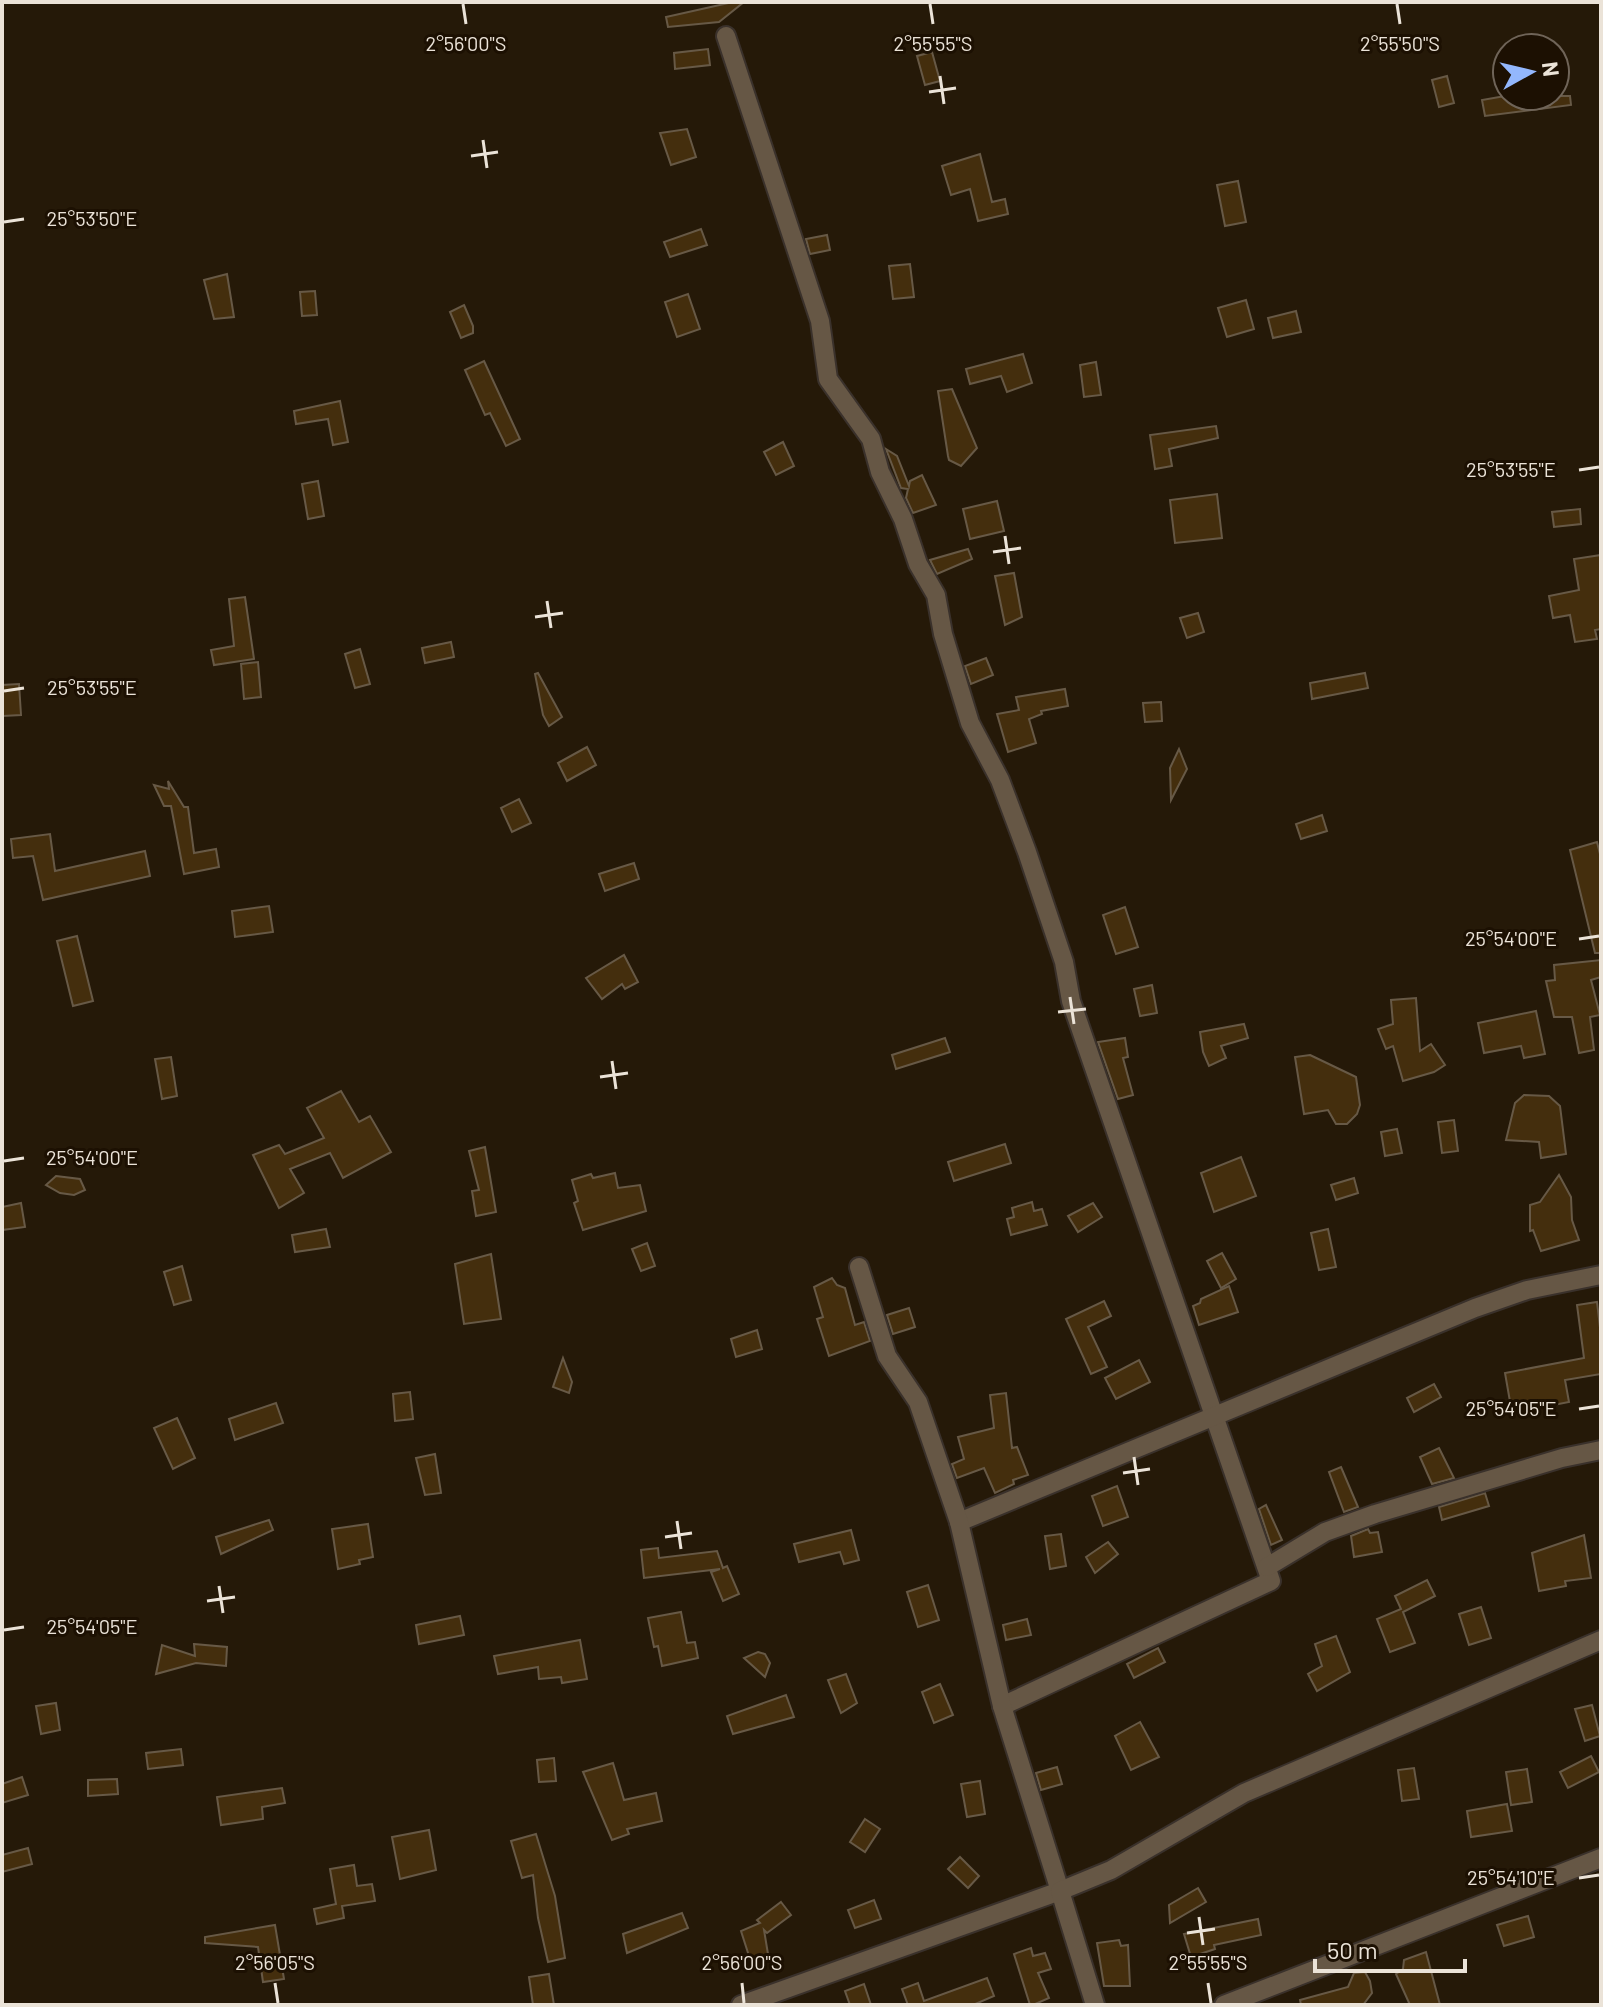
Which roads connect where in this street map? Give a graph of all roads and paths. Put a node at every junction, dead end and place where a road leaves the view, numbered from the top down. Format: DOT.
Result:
graph roads {
  1 [pos="726,36"];
  2 [pos="859,1267"];
  3 [pos="1601,1275"];
  4 [pos="1214,1416"];
  5 [pos="1601,1450"];
  6 [pos="959,1522"];
  7 [pos="1267,1567"];
  8 [pos="1601,1640"];
  9 [pos="1002,1706"];
  10 [pos="1601,1858"];
  11 [pos="1060,1891"];
  12 [pos="741,2005"];
  13 [pos="1095,2005"];
  14 [pos="1224,2005"];
  1 -- 4 [label="street"];
  2 -- 6 [label="street"];
  3 -- 4 [label="street"];
  4 -- 6 [label="street"];
  4 -- 7 [label="street"];
  5 -- 7 [label="street"];
  6 -- 9 [label="street"];
  7 -- 9 [label="street"];
  8 -- 11 [label="street"];
  9 -- 11 [label="street"];
  10 -- 14 [label="street"];
  11 -- 12 [label="street"];
  11 -- 13 [label="street"];
}
